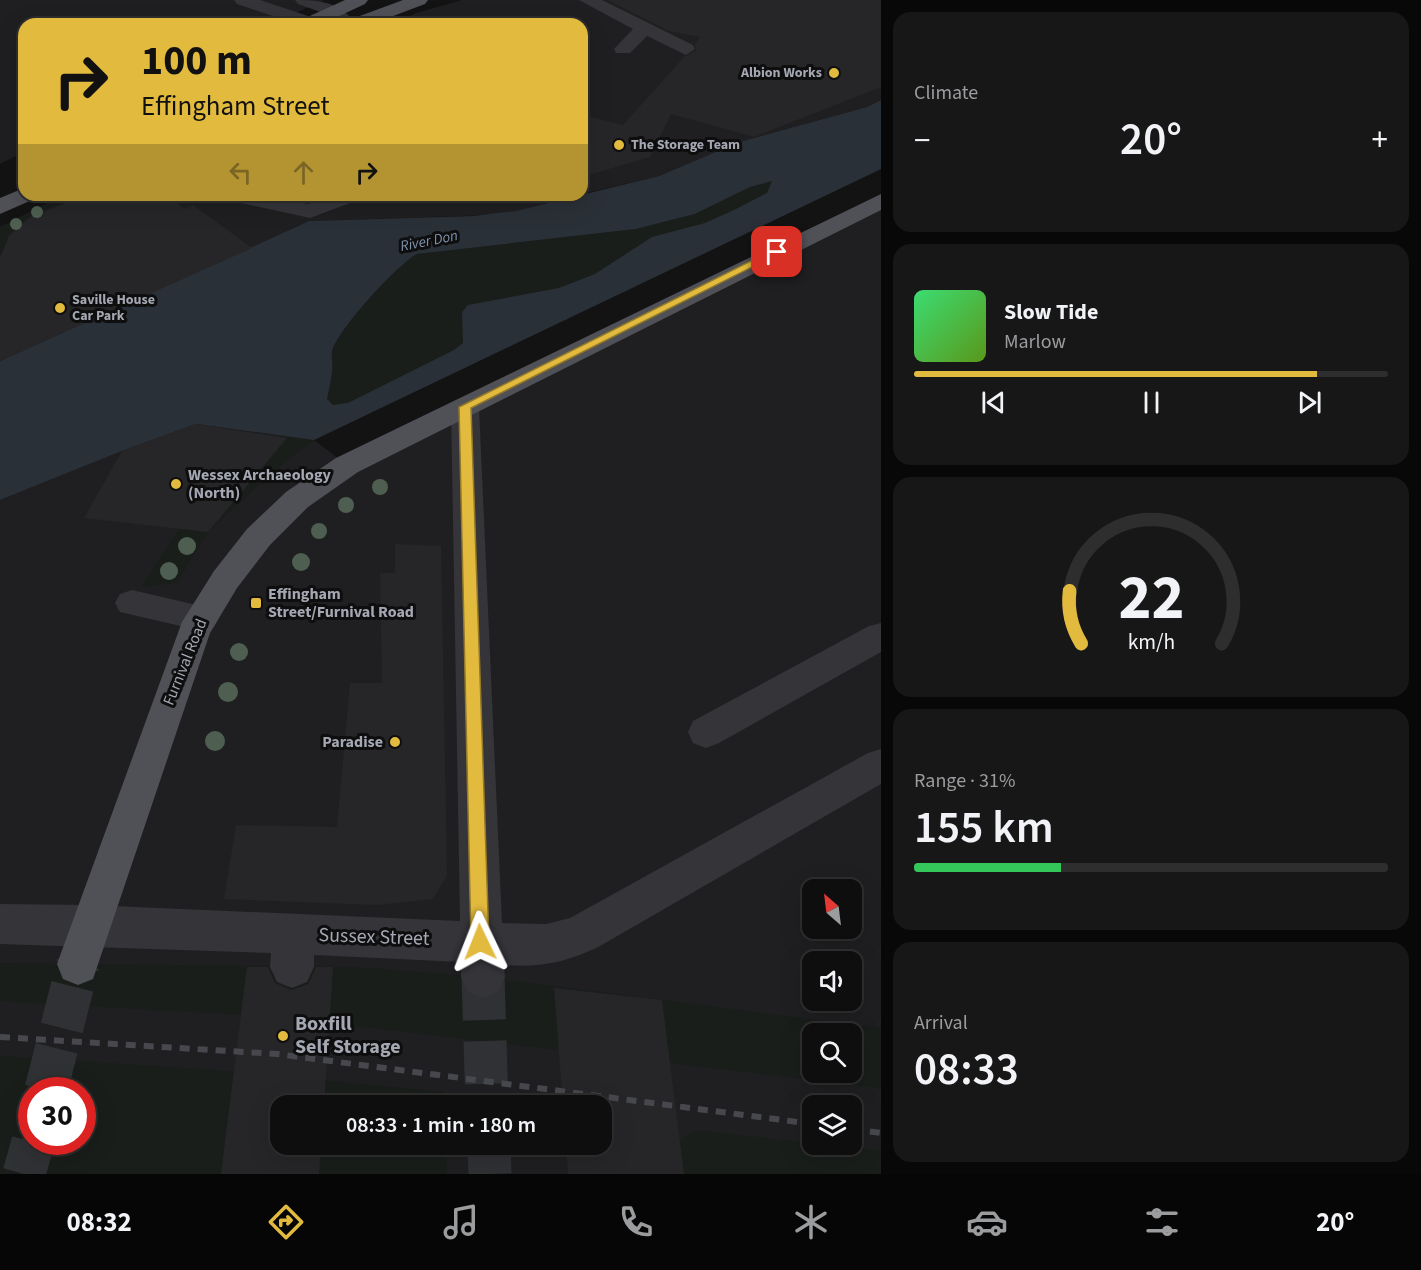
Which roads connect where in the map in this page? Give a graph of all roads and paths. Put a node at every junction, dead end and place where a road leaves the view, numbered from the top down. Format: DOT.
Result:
graph roads {
  1 [pos="243,0"];
  2 [pos="304,0"];
  3 [pos="359,0"];
  4 [pos="419,0"];
  5 [pos="588,0"];
  6 [pos="341,17"];
  7 [pos="293,18"];
  8 [pos="372,18"];
  9 [pos="645,28"];
  10 [pos="623,49"];
  11 [pos="686,49"];
  12 [pos="18,178"];
  13 [pos="0,187"];
  14 [pos="18,198"];
  15 [pos="264,201"];
  16 [pos="335,201"];
  17 [pos="881,201"];
  18 [pos="0,207"];
  19 [pos="465,407"];
  20 [pos="132,603"];
  21 [pos="202,618"];
  22 [pos="881,636"];
  23 [pos="706,732"];
  24 [pos="880,769"];
  25 [pos="0,924"];
  26 [pos="90,925"];
  27 [pos="481,959"];
  28 [pos="78,964"];
  1 -- 7 [label="street"];
  2 -- 6 [label="street"];
  3 -- 6 [label="main road"];
  4 -- 8 [label="main road"];
  5 -- 9 [label="street"];
  9 -- 10 [label="street"];
  9 -- 11 [label="street"];
  12 -- 13 [label="main road"];
  14 -- 18 [label="main road"];
  15 -- 16 [label="street"];
  17 -- 19 [label="main road, Furnival Road"];
  19 -- 21 [label="main road, Furnival Road"];
  19 -- 27 [label="street"];
  20 -- 21 [label="street"];
  21 -- 26 [label="main road, Furnival Road"];
  22 -- 23 [label="street"];
  24 -- 27 [label="street, Sussex Street"];
  25 -- 26 [label="street, Sussex Street"];
  26 -- 27 [label="street, Sussex Street"];
  26 -- 28 [label="main road, Furnival Road"];
}
